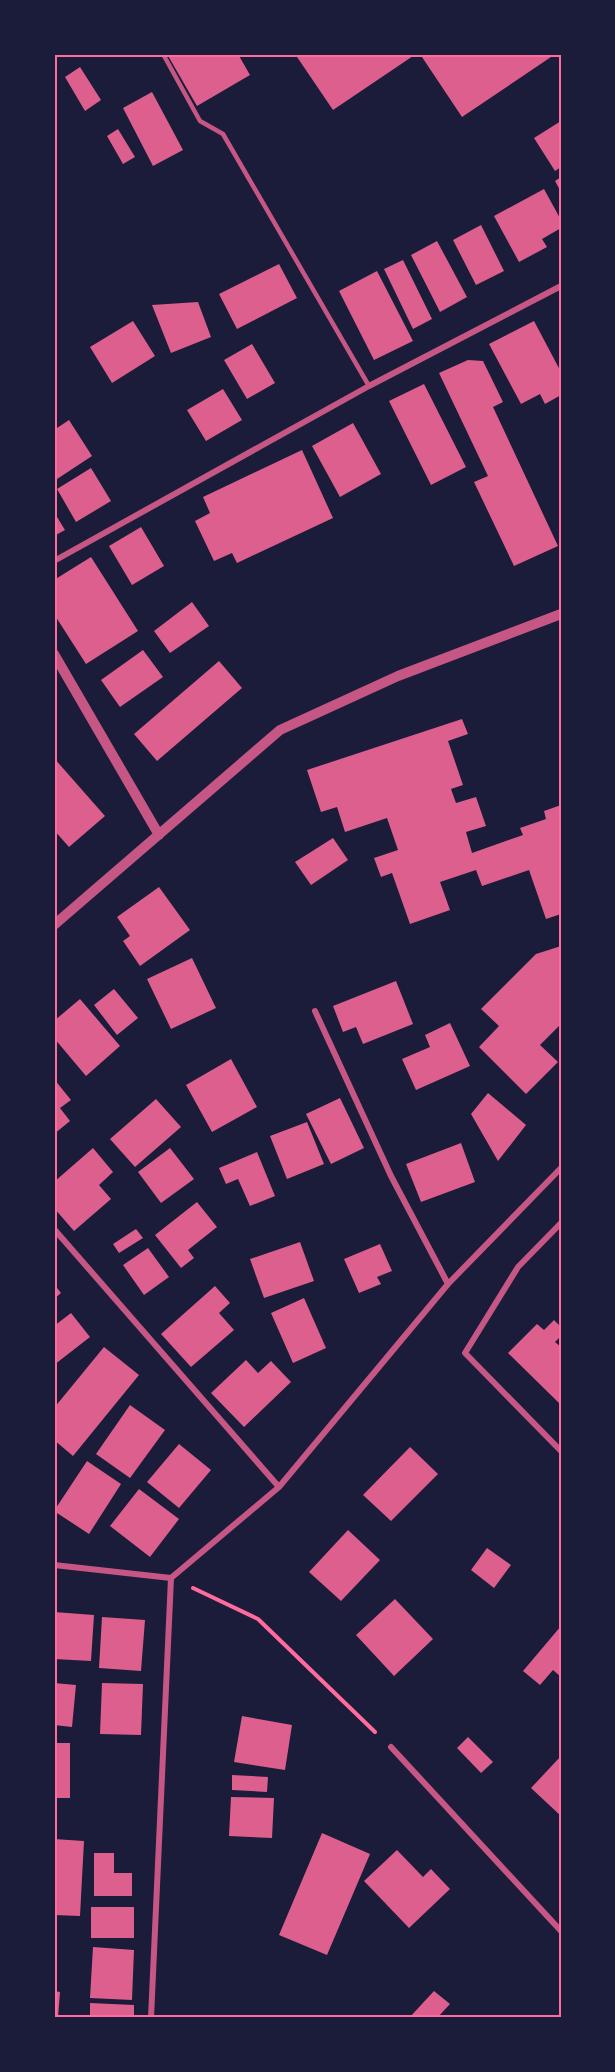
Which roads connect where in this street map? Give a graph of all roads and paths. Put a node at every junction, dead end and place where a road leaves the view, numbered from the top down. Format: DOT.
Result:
graph roads {
  1 [pos="163,54"];
  2 [pos="561,286"];
  3 [pos="369,386"];
  4 [pos="54,561"];
  5 [pos="561,614"];
  6 [pos="54,654"];
  7 [pos="159,835"];
  8 [pos="54,925"];
  9 [pos="315,1011"];
  10 [pos="561,1168"];
  11 [pos="561,1223"];
  12 [pos="54,1229"];
  13 [pos="448,1284"];
  14 [pos="561,1451"];
  15 [pos="279,1487"];
  16 [pos="54,1565"];
  17 [pos="171,1578"];
  18 [pos="391,1748"];
  19 [pos="561,1932"];
  20 [pos="151,2018"];
  1 -- 3 [label="lane"];
  2 -- 3 [label="street"];
  3 -- 4 [label="street"];
  5 -- 7 [label="street"];
  6 -- 7 [label="street"];
  7 -- 8 [label="street"];
  9 -- 13 [label="street"];
  10 -- 13 [label="street"];
  11 -- 14 [label="street"];
  12 -- 15 [label="street"];
  13 -- 15 [label="street"];
  15 -- 17 [label="street"];
  16 -- 17 [label="street"];
  17 -- 18 [label="path"];
  17 -- 20 [label="street"];
  18 -- 19 [label="street"];
}
